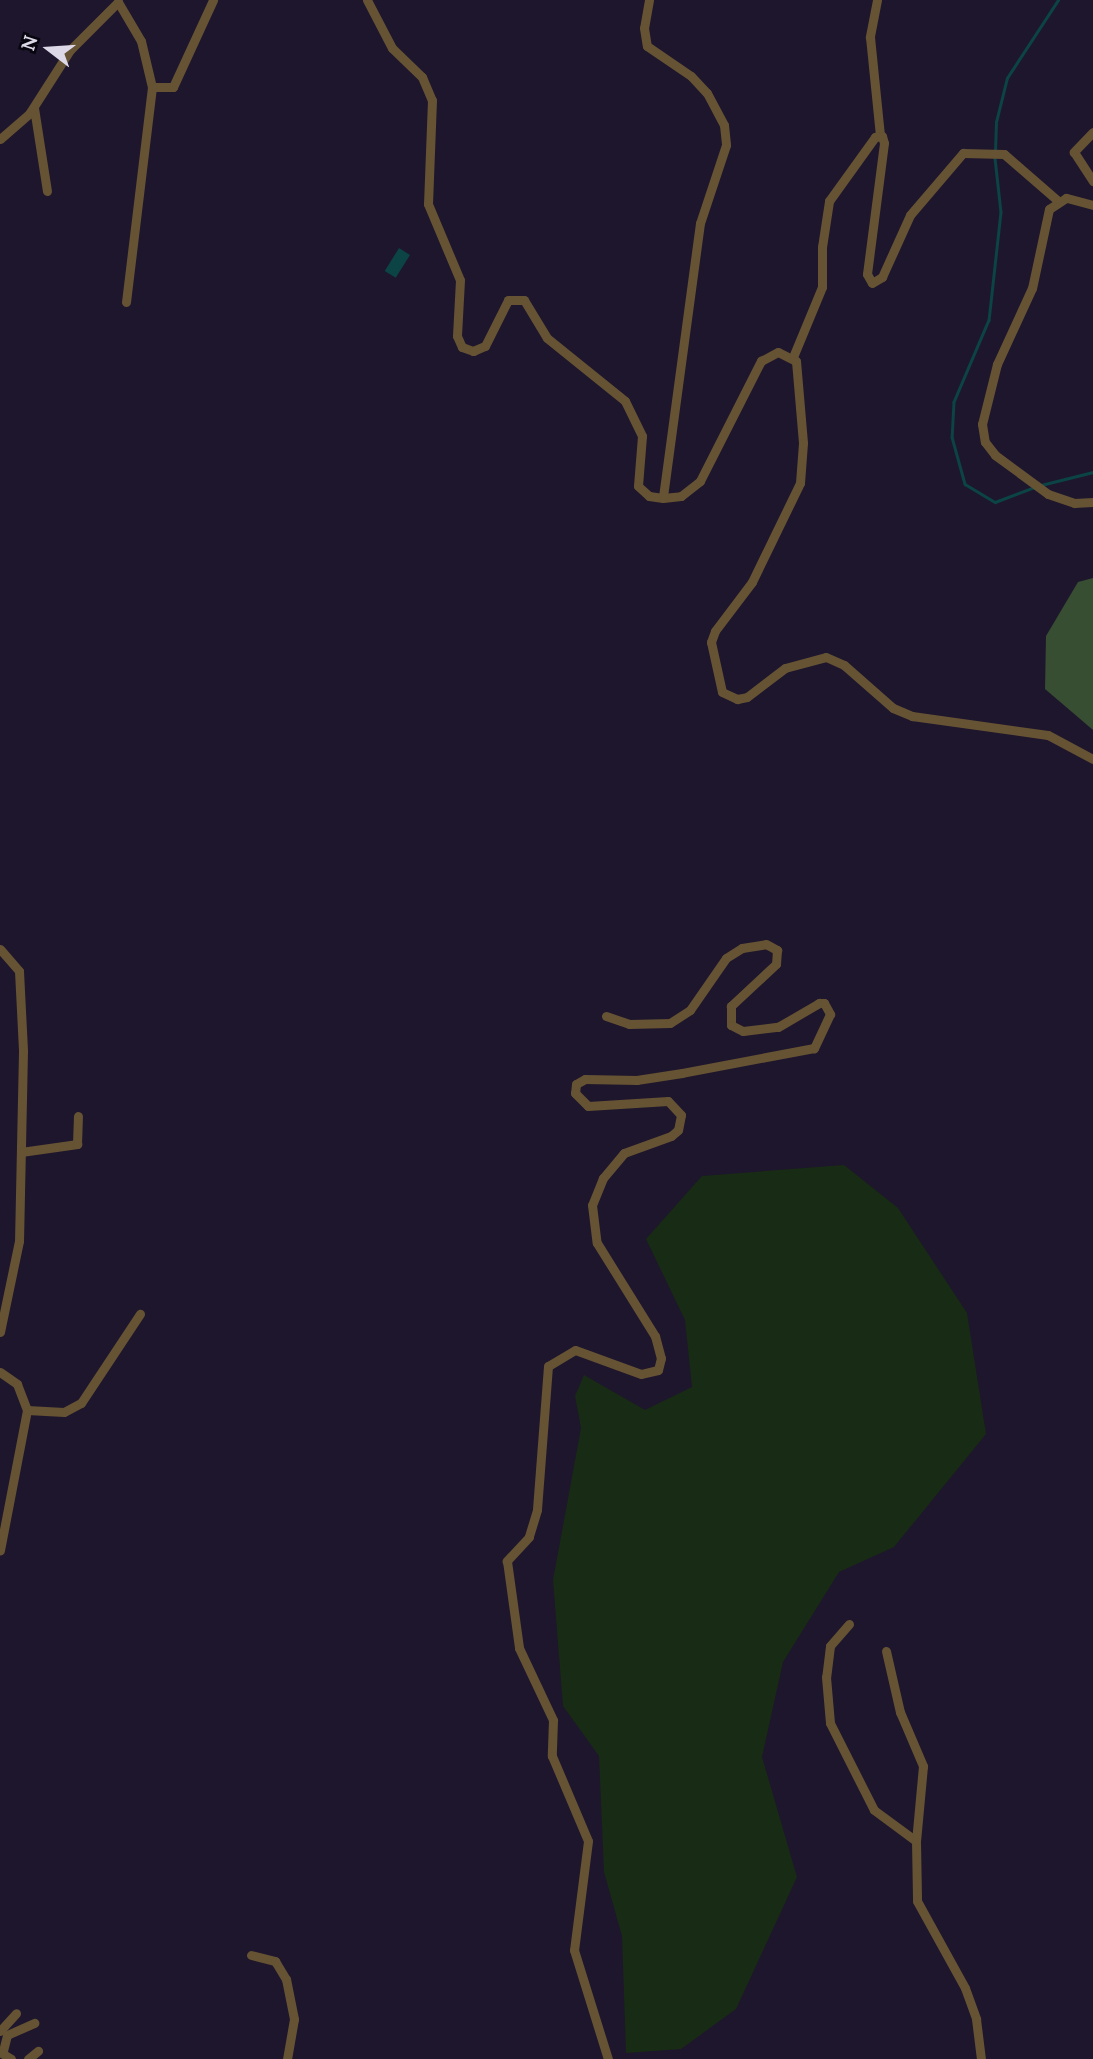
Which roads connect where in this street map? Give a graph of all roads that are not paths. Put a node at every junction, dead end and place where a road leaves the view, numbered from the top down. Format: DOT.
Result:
graph roads {
  1 [pos="213,0"];
  2 [pos="367,0"];
  3 [pos="649,0"];
  4 [pos="877,0"];
  5 [pos="152,87"];
  6 [pos="34,108"];
  7 [pos="1093,132"];
  8 [pos="880,136"];
  9 [pos="0,139"];
  10 [pos="1093,181"];
  11 [pos="47,191"];
  12 [pos="1057,200"];
  13 [pos="1093,205"];
  14 [pos="126,302"];
  15 [pos="793,357"];
  16 [pos="663,498"];
  17 [pos="1093,502"];
  18 [pos="1093,759"];
  19 [pos="0,949"];
  20 [pos="607,1016"];
  21 [pos="78,1116"];
  22 [pos="21,1152"];
  23 [pos="139,1314"];
  24 [pos="0,1332"];
  25 [pos="0,1372"];
  26 [pos="27,1410"];
  27 [pos="0,1550"];
  28 [pos="849,1624"];
  29 [pos="886,1651"];
  30 [pos="916,1841"];
  31 [pos="251,1955"];
  32 [pos="16,2013"];
  33 [pos="34,2023"];
  34 [pos="0,2031"];
  35 [pos="38,2051"];
  36 [pos="2,2052"];
  37 [pos="11,2059"];
  38 [pos="28,2059"];
  39 [pos="287,2059"];
  40 [pos="608,2059"];
  41 [pos="981,2059"];
  1 -- 5 [label="street"];
  2 -- 16 [label="street"];
  3 -- 16 [label="street"];
  4 -- 8 [label="street"];
  5 -- 6 [label="street"];
  5 -- 14 [label="street"];
  6 -- 9 [label="street"];
  6 -- 11 [label="street"];
  7 -- 10 [label="street"];
  8 -- 12 [label="street"];
  8 -- 15 [label="street"];
  12 -- 13 [label="street"];
  12 -- 17 [label="street"];
  15 -- 16 [label="street"];
  15 -- 18 [label="street"];
  19 -- 22 [label="street"];
  20 -- 40 [label="street"];
  21 -- 22 [label="street"];
  22 -- 24 [label="street"];
  23 -- 26 [label="street"];
  25 -- 26 [label="street"];
  26 -- 27 [label="street"];
  28 -- 30 [label="street"];
  29 -- 30 [label="street"];
  30 -- 41 [label="street"];
  31 -- 39 [label="street"];
  32 -- 34 [label="street"];
  33 -- 36 [label="street"];
  35 -- 38 [label="street"];
  36 -- 37 [label="street"];
}
